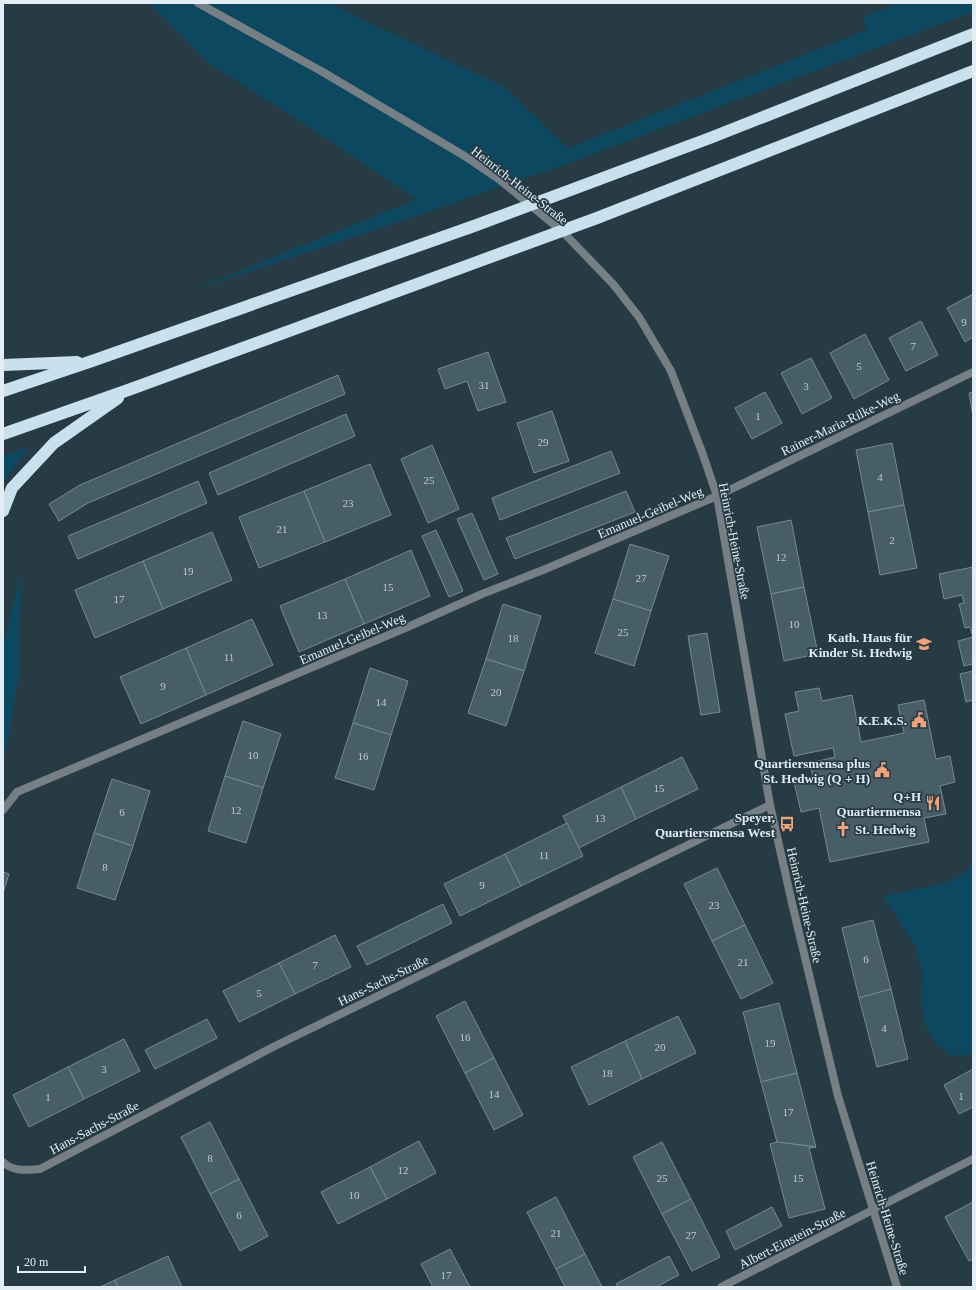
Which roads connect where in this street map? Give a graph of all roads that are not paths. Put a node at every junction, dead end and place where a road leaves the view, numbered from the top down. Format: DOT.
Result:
graph roads {
  1 [pos="198,3"];
  2 [pos="973,34"];
  3 [pos="973,71"];
  4 [pos="92,361"];
  5 [pos="3,365"];
  6 [pos="973,372"];
  7 [pos="132,389"];
  8 [pos="3,391"];
  9 [pos="3,434"];
  10 [pos="717,496"];
  11 [pos="3,511"];
  12 [pos="770,805"];
  13 [pos="3,810"];
  14 [pos="973,1159"];
  15 [pos="5,1164"];
  16 [pos="873,1211"];
  17 [pos="721,1287"];
  18 [pos="897,1287"];
  1 -- 10 [label="street, Heinrich-Heine-Straße"];
  2 -- 4 [label="highway"];
  3 -- 7 [label="highway"];
  4 -- 5 [label="highway"];
  4 -- 8 [label="highway"];
  6 -- 10 [label="street, Rainer-Maria-Rilke-Weg"];
  7 -- 9 [label="highway"];
  7 -- 11 [label="highway"];
  10 -- 12 [label="street, Heinrich-Heine-Straße"];
  10 -- 13 [label="street, Emanuel-Geibel-Weg"];
  12 -- 15 [label="street, Hans-Sachs-Straße"];
  12 -- 16 [label="street, Heinrich-Heine-Straße"];
  14 -- 16 [label="street, Albert-Einstein-Straße"];
  16 -- 17 [label="street, Albert-Einstein-Straße"];
  16 -- 18 [label="street, Heinrich-Heine-Straße"];
}
